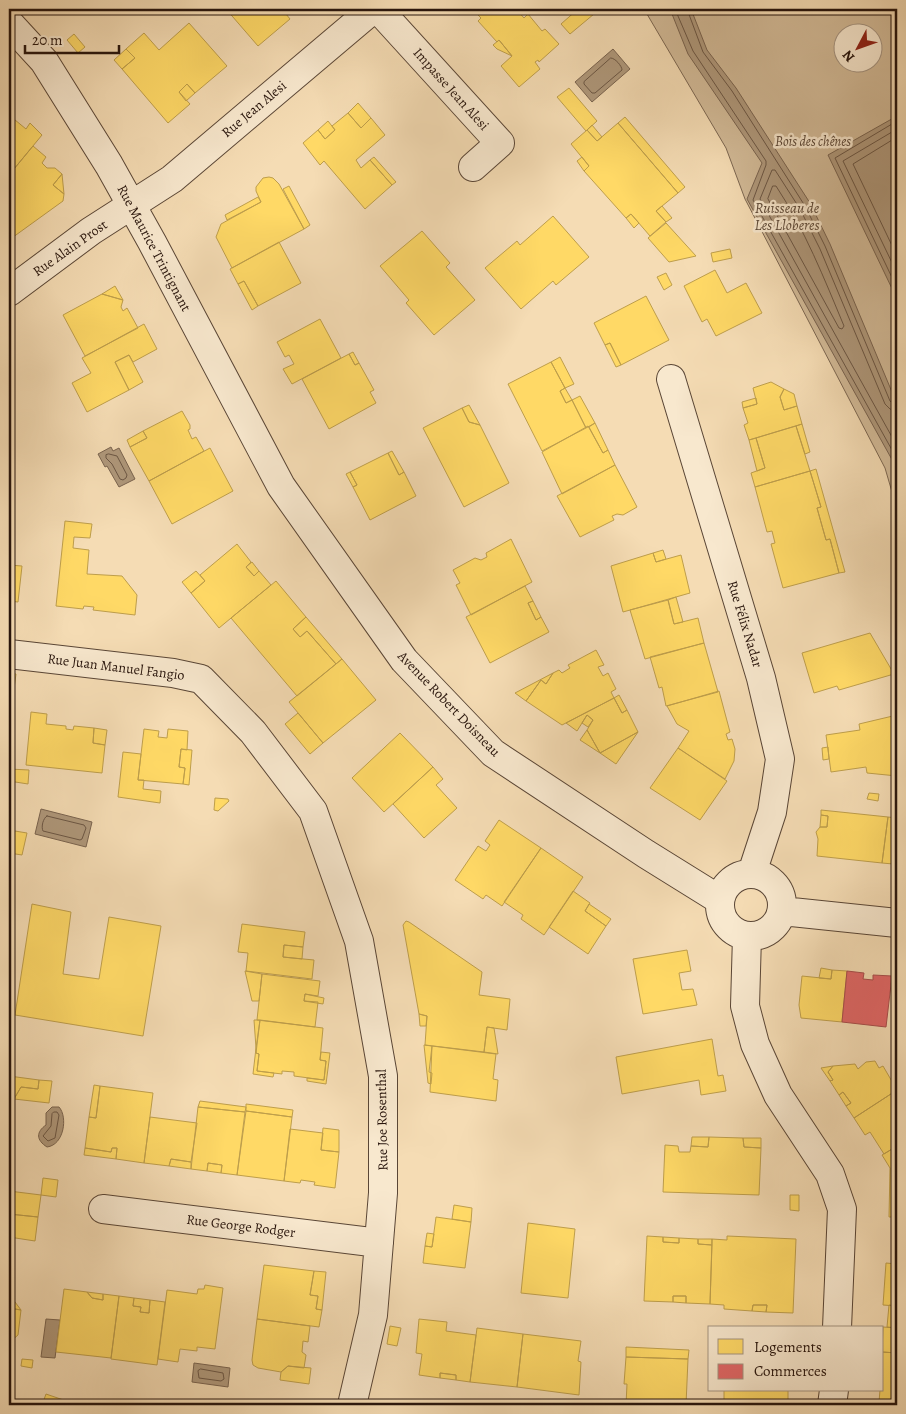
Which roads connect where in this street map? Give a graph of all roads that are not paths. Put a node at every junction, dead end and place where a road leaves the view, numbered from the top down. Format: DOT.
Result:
graph roads {
  1 [pos="373,9"];
  2 [pos="378,9"];
  3 [pos="9,23"];
  4 [pos="473,167"];
  5 [pos="132,205"];
  6 [pos="9,292"];
  7 [pos="671,379"];
  8 [pos="281,486"];
  9 [pos="9,654"];
  10 [pos="313,811"];
  11 [pos="752,873"];
  12 [pos="720,900"];
  13 [pos="782,911"];
  14 [pos="897,923"];
  15 [pos="747,936"];
  16 [pos="103,1209"];
  17 [pos="379,1243"];
  18 [pos="836,1326"];
  19 [pos="834,1392"];
  20 [pos="352,1405"];
  21 [pos="832,1405"];
  1 -- 5 [label="street, Rue Jean Alesi"];
  2 -- 4 [label="street, Impasse Jean Alesi"];
  3 -- 5 [label="street, Rue Maurice Trintignant"];
  5 -- 6 [label="street, Rue Alain Prost"];
  5 -- 8 [label="street, Rue Maurice Trintignant"];
  7 -- 11 [label="street, Rue Félix Nadar"];
  8 -- 12 [label="street, Avenue Robert Doisneau"];
  9 -- 10 [label="street, Rue Juan Manuel Fangio"];
  10 -- 17 [label="street, Rue Joe Rosenthal"];
  11 -- 12 [label="street"];
  11 -- 13 [label="street"];
  12 -- 15 [label="street"];
  13 -- 14 [label="street"];
  13 -- 15 [label="street"];
  15 -- 18 [label="street"];
  16 -- 17 [label="street, Rue George Rodger"];
  17 -- 20 [label="street, Rue Joe Rosenthal"];
  19 -- 21 [label="street"];
}
